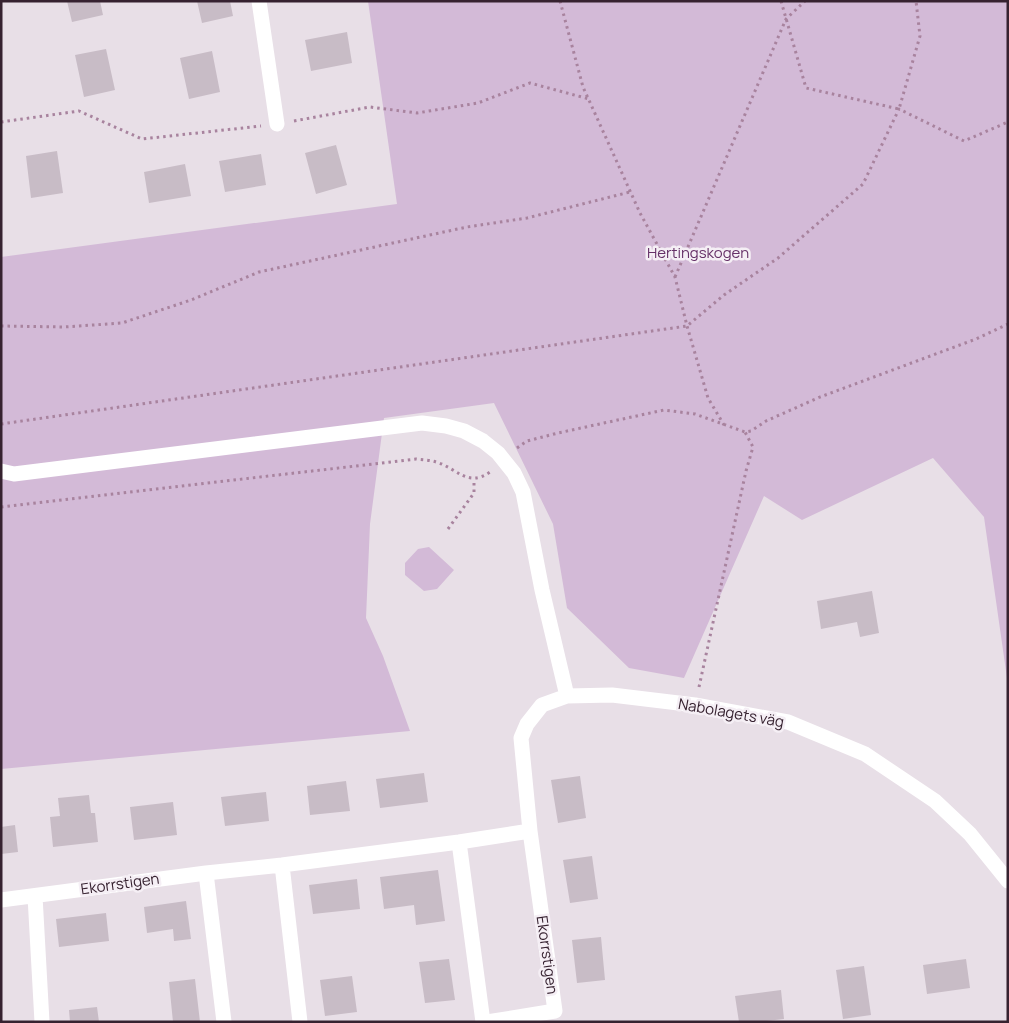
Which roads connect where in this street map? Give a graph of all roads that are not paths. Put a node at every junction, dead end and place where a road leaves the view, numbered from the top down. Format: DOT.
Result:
graph roads {
  1 [pos="259,1"];
  2 [pos="277,124"];
  3 [pos="1,471"];
  4 [pos="566,696"];
  5 [pos="530,831"];
  6 [pos="459,842"];
  7 [pos="282,866"];
  8 [pos="206,873"];
  9 [pos="1008,881"];
  10 [pos="35,896"];
  11 [pos="1,900"];
  12 [pos="42,1022"];
  13 [pos="224,1022"];
  14 [pos="300,1022"];
  15 [pos="483,1022"];
  16 [pos="487,1022"];
  1 -- 2 [label="street"];
  3 -- 4 [label="street"];
  4 -- 5 [label="street, Ekorrstigen"];
  4 -- 9 [label="street, Nabolagets väg"];
  5 -- 6 [label="street, Ekorrstigen"];
  5 -- 16 [label="street, Ekorrstigen"];
  6 -- 7 [label="street, Ekorrstigen"];
  6 -- 15 [label="street"];
  7 -- 8 [label="street, Ekorrstigen"];
  7 -- 14 [label="street"];
  8 -- 10 [label="street, Ekorrstigen"];
  8 -- 13 [label="street"];
  10 -- 11 [label="street, Ekorrstigen"];
  10 -- 12 [label="street"];
}
